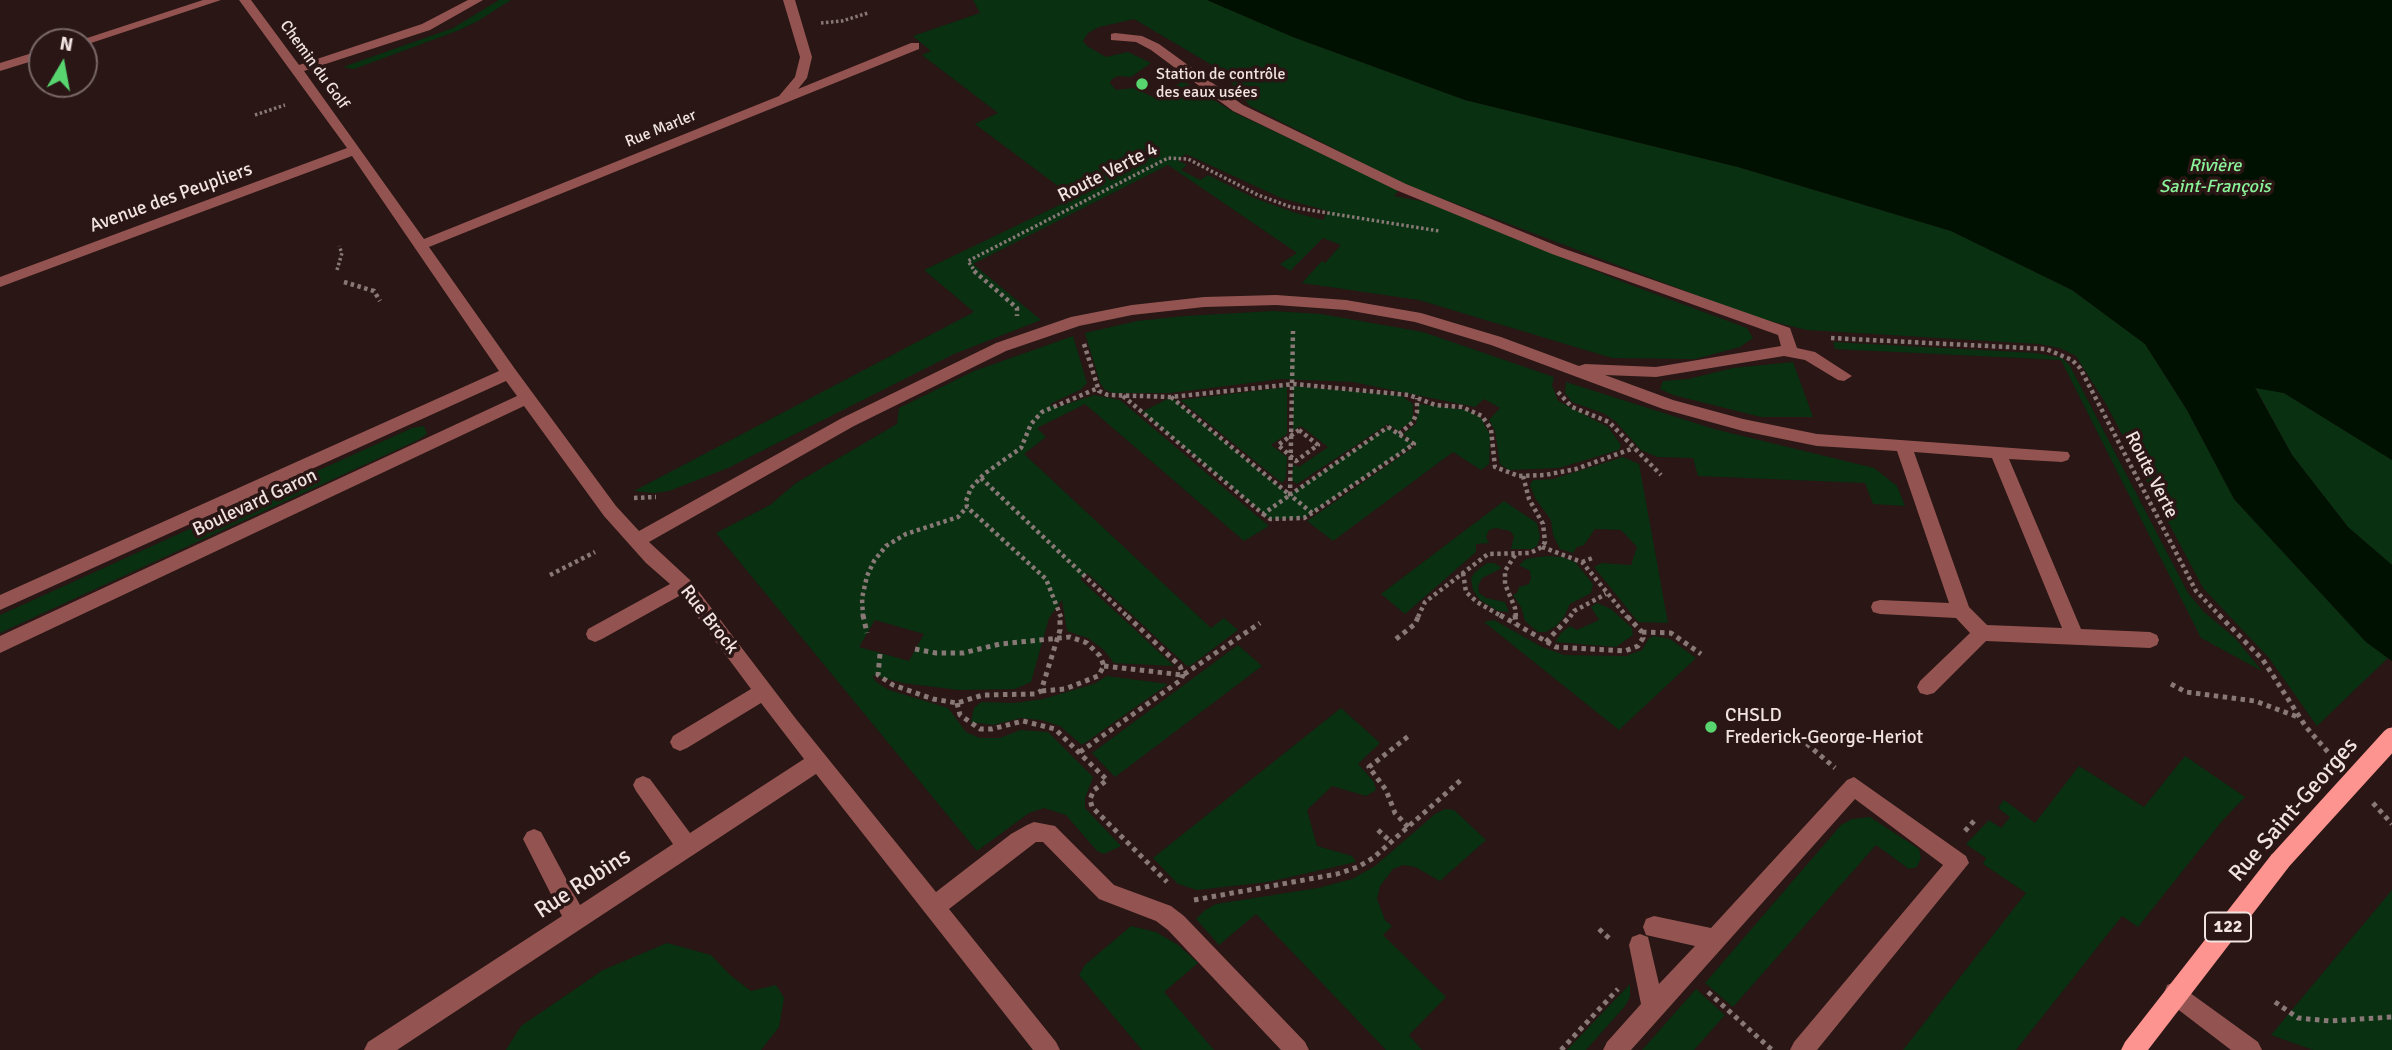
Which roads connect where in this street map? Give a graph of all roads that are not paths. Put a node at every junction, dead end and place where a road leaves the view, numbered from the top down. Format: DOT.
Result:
graph roads {
  1 [pos="215,0"];
  2 [pos="245,0"];
  3 [pos="477,0"];
  4 [pos="789,0"];
  5 [pos="98,37"];
  6 [pos="1115,37"];
  7 [pos="915,46"];
  8 [pos="28,58"];
  9 [pos="0,67"];
  10 [pos="295,71"];
  11 [pos="780,100"];
  12 [pos="355,150"];
  13 [pos="421,245"];
  14 [pos="0,282"];
  15 [pos="1790,352"];
  16 [pos="509,373"];
  17 [pos="1563,374"];
  18 [pos="1844,376"];
  19 [pos="527,398"];
  20 [pos="1904,447"];
  21 [pos="1998,452"];
  22 [pos="2062,456"];
  23 [pos="636,541"];
  24 [pos="684,585"];
  25 [pos="0,603"];
  26 [pos="1880,607"];
  27 [pos="1961,611"];
  28 [pos="1982,633"];
  29 [pos="595,634"];
  30 [pos="2075,636"];
  31 [pos="2150,640"];
  32 [pos="0,645"];
  33 [pos="1927,687"];
  34 [pos="764,691"];
  35 [pos="2392,737"];
  36 [pos="680,742"];
  37 [pos="818,761"];
  38 [pos="643,785"];
  39 [pos="534,839"];
  40 [pos="687,847"];
  41 [pos="934,907"];
  42 [pos="576,920"];
  43 [pos="1654,927"];
  44 [pos="1715,939"];
  45 [pos="1640,945"];
  46 [pos="2175,993"];
  47 [pos="1653,1008"];
  48 [pos="376,1050"];
  49 [pos="1048,1050"];
  50 [pos="1297,1050"];
  51 [pos="1615,1050"];
  52 [pos="1802,1050"];
  53 [pos="2133,1050"];
  54 [pos="2250,1050"];
  1 -- 5 [label="street"];
  2 -- 10 [label="street, Chemin du Golf"];
  3 -- 10 [label="street"];
  4 -- 11 [label="street"];
  6 -- 15 [label="street"];
  7 -- 11 [label="street, Rue Marler"];
  8 -- 9 [label="street"];
  10 -- 12 [label="street, Chemin du Golf"];
  11 -- 13 [label="street, Rue Marler"];
  12 -- 13 [label="street, Rue Brock"];
  12 -- 14 [label="street, Avenue des Peupliers"];
  13 -- 16 [label="street, Rue Brock"];
  15 -- 17 [label="street"];
  15 -- 18 [label="street"];
  16 -- 19 [label="street, Rue Brock"];
  16 -- 25 [label="street, Boulevard Garon"];
  17 -- 20 [label="street"];
  17 -- 23 [label="street"];
  19 -- 23 [label="street, Rue Brock"];
  19 -- 32 [label="street, Boulevard Garon"];
  20 -- 21 [label="street"];
  20 -- 27 [label="street"];
  21 -- 22 [label="street"];
  21 -- 30 [label="street"];
  23 -- 24 [label="street, Rue Brock"];
  24 -- 29 [label="street"];
  24 -- 34 [label="street, Rue Brock"];
  26 -- 27 [label="street"];
  27 -- 28 [label="street"];
  28 -- 30 [label="street"];
  28 -- 33 [label="street"];
  30 -- 31 [label="street"];
  34 -- 36 [label="street"];
  34 -- 37 [label="street, Rue Brock"];
  35 -- 46 [label="main road, Rue Saint-Georges / 122, bridge"];
  37 -- 40 [label="street, Rue Robins"];
  37 -- 41 [label="street, Rue Brock"];
  38 -- 40 [label="street"];
  39 -- 42 [label="street"];
  40 -- 42 [label="street, Rue Robins"];
  41 -- 49 [label="street, Rue Brock"];
  41 -- 50 [label="street"];
  42 -- 48 [label="street, Rue Robins"];
  43 -- 44 [label="street"];
  44 -- 47 [label="street"];
  44 -- 52 [label="street"];
  45 -- 47 [label="street"];
  46 -- 53 [label="main road, Rue Saint-Georges / 122"];
  46 -- 54 [label="street"];
  47 -- 51 [label="street"];
}
